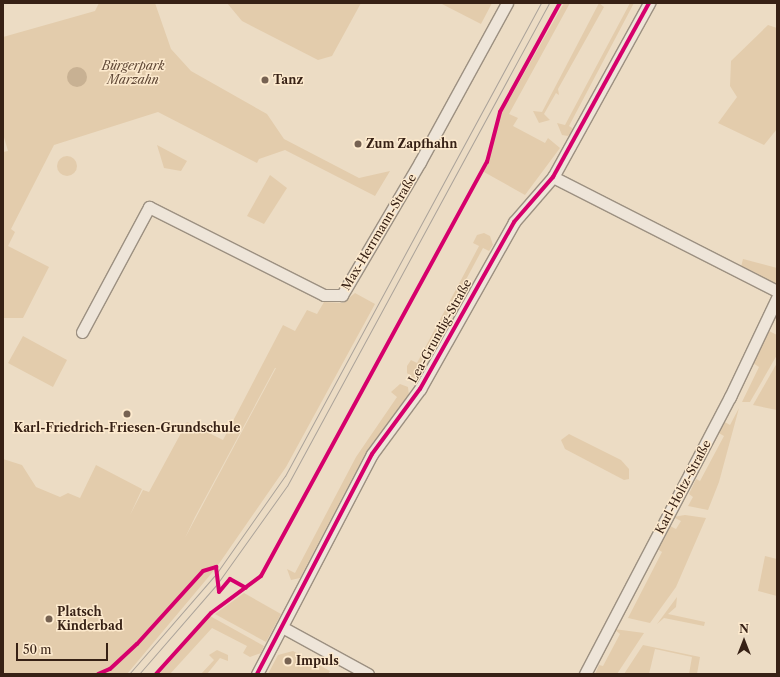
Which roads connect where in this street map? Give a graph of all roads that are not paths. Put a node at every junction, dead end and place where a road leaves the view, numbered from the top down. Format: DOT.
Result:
graph roads {
  1 [pos="507,3"];
  2 [pos="649,3"];
  3 [pos="553,177"];
  4 [pos="777,291"];
  5 [pos="777,298"];
  6 [pos="82,332"];
  7 [pos="282,627"];
  8 [pos="257,674"];
  9 [pos="368,674"];
  10 [pos="585,674"];
  1 -- 6 [label="street, Max-Herrmann-Straße"];
  2 -- 3 [label="street, Lea-Grundig-Straße"];
  3 -- 4 [label="street"];
  3 -- 7 [label="street, Lea-Grundig-Straße"];
  5 -- 10 [label="street, Karl-Holtz-Straße"];
  7 -- 8 [label="street, Lea-Grundig-Straße"];
  7 -- 9 [label="street"];
}
